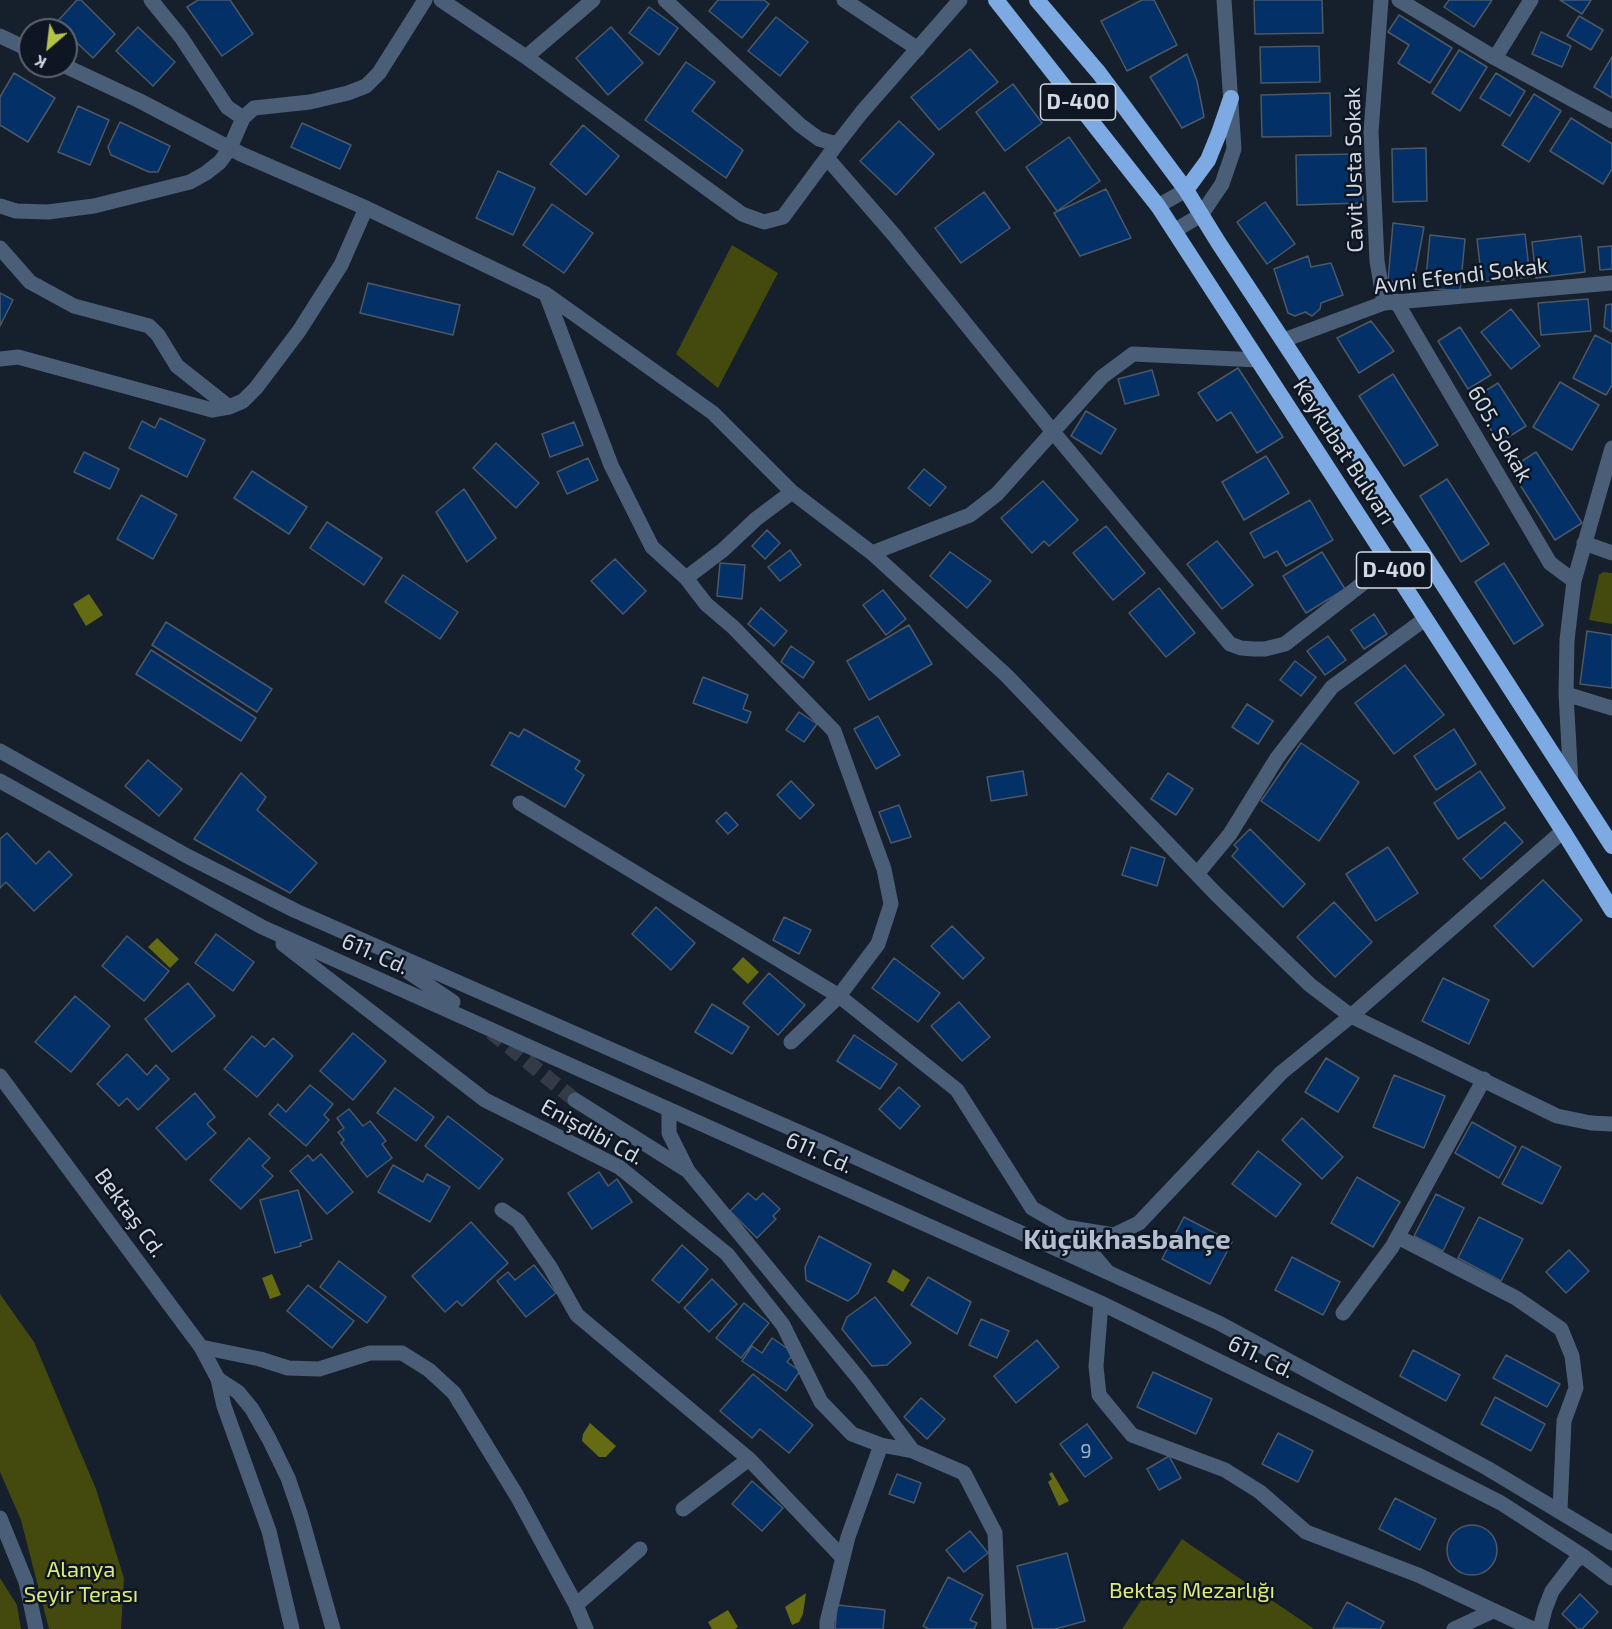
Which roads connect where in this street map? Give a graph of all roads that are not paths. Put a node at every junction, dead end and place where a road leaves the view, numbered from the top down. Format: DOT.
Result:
graph roads {
  1 [pos="151,0"];
  2 [pos="425,0"];
  3 [pos="441,0"];
  4 [pos="593,0"];
  5 [pos="665,0"];
  6 [pos="844,0"];
  7 [pos="960,0"];
  8 [pos="996,0"];
  9 [pos="1037,0"];
  10 [pos="1224,0"];
  11 [pos="1381,0"];
  12 [pos="1399,0"];
  13 [pos="1531,0"];
  14 [pos="0,36"];
  15 [pos="18,44"];
  16 [pos="918,49"];
  17 [pos="526,57"];
  18 [pos="1495,58"];
  19 [pos="78,72"];
  20 [pos="1231,98"];
  21 [pos="243,118"];
  22 [pos="1612,121"];
  23 [pos="837,144"];
  24 [pos="230,148"];
  25 [pos="827,158"];
  26 [pos="1186,190"];
  27 [pos="0,206"];
  28 [pos="1158,206"];
  29 [pos="366,208"];
  30 [pos="1202,215"];
  31 [pos="1174,231"];
  32 [pos="0,248"];
  33 [pos="1612,283"];
  34 [pos="546,294"];
  35 [pos="1390,302"];
  36 [pos="1284,340"];
  37 [pos="0,359"];
  38 [pos="1258,360"];
  39 [pos="229,407"];
  40 [pos="1054,433"];
  41 [pos="1612,448"];
  42 [pos="792,492"];
  43 [pos="1584,543"];
  44 [pos="872,553"];
  45 [pos="1612,553"];
  46 [pos="1389,563"];
  47 [pos="686,578"];
  48 [pos="1574,580"];
  49 [pos="1425,619"];
  50 [pos="1566,694"];
  51 [pos="1612,708"];
  52 [pos="0,751"];
  53 [pos="0,781"];
  54 [pos="1571,783"];
  55 [pos="520,803"];
  56 [pos="1563,831"];
  57 [pos="1612,846"];
  58 [pos="1197,874"];
  59 [pos="1612,910"];
  60 [pos="262,927"];
  61 [pos="366,943"];
  62 [pos="839,996"];
  63 [pos="453,1002"];
  64 [pos="1351,1016"];
  65 [pos="791,1042"];
  66 [pos="0,1076"];
  67 [pos="1484,1079"];
  68 [pos="575,1100"];
  69 [pos="669,1111"];
  70 [pos="1612,1124"];
  71 [pos="688,1171"];
  72 [pos="502,1210"];
  73 [pos="1065,1227"];
  74 [pos="1398,1237"];
  75 [pos="1108,1273"];
  76 [pos="1101,1303"];
  77 [pos="1342,1313"];
  78 [pos="201,1347"];
  79 [pos="218,1379"];
  80 [pos="881,1445"];
  81 [pos="913,1451"];
  82 [pos="749,1459"];
  83 [pos="683,1509"];
  84 [pos="1560,1510"];
  85 [pos="0,1518"];
  86 [pos="1612,1543"];
  87 [pos="640,1549"];
  88 [pos="1583,1556"];
  89 [pos="843,1558"];
  90 [pos="1612,1578"];
  91 [pos="576,1605"];
  92 [pos="1493,1611"];
  93 [pos="36,1629"];
  94 [pos="292,1629"];
  95 [pos="333,1629"];
  96 [pos="586,1629"];
  97 [pos="827,1629"];
  98 [pos="999,1629"];
  99 [pos="1454,1629"];
  100 [pos="1533,1629"];
  101 [pos="1540,1629"];
  1 -- 21 [label="street"];
  2 -- 21 [label="street"];
  3 -- 17 [label="street"];
  4 -- 17 [label="street"];
  5 -- 23 [label="street"];
  6 -- 16 [label="street"];
  7 -- 16 [label="street"];
  8 -- 28 [label="highway, D-400"];
  9 -- 26 [label="highway"];
  10 -- 20 [label="street"];
  11 -- 35 [label="street, Cavit Usta Sokak"];
  12 -- 18 [label="street"];
  13 -- 18 [label="street"];
  14 -- 15 [label="street"];
  16 -- 23 [label="street"];
  17 -- 25 [label="street"];
  18 -- 22 [label="street"];
  19 -- 24 [label="street"];
  20 -- 26 [label="highway"];
  20 -- 30 [label="street"];
  21 -- 24 [label="street"];
  23 -- 25 [label="street"];
  24 -- 27 [label="street"];
  24 -- 29 [label="street"];
  25 -- 40 [label="street"];
  26 -- 28 [label="street"];
  26 -- 30 [label="highway, D-400"];
  28 -- 31 [label="highway, D-400"];
  29 -- 34 [label="street"];
  29 -- 39 [label="street"];
  30 -- 31 [label="street"];
  30 -- 36 [label="highway, Keykubat Bulvarı / D-400"];
  31 -- 38 [label="highway, Keykubat Bulvarı / D-400"];
  32 -- 39 [label="street"];
  33 -- 35 [label="street, Avni Efendi Sokak"];
  34 -- 42 [label="street"];
  34 -- 47 [label="street"];
  35 -- 36 [label="street, Avni Efendi Sokak"];
  35 -- 48 [label="street, 605. Sokak"];
  36 -- 54 [label="highway, Keykubat Bulvarı / D-400"];
  37 -- 39 [label="street"];
  38 -- 40 [label="street"];
  38 -- 46 [label="highway, Keykubat Bulvarı / D-400"];
  40 -- 44 [label="street"];
  40 -- 46 [label="street"];
  41 -- 43 [label="street"];
  42 -- 44 [label="street"];
  42 -- 47 [label="street"];
  43 -- 45 [label="street"];
  43 -- 48 [label="street"];
  44 -- 58 [label="street"];
  46 -- 49 [label="highway, Keykubat Bulvarı / D-400"];
  47 -- 62 [label="street"];
  48 -- 50 [label="street"];
  49 -- 56 [label="highway, Keykubat Bulvarı / D-400"];
  49 -- 58 [label="street"];
  50 -- 51 [label="street"];
  50 -- 54 [label="street"];
  52 -- 61 [label="street, 611. Cd."];
  53 -- 60 [label="street, 611. Cd."];
  54 -- 57 [label="highway, Keykubat Bulvarı / D-400"];
  55 -- 62 [label="street"];
  56 -- 59 [label="highway, Keykubat Bulvarı / D-400"];
  56 -- 64 [label="street"];
  58 -- 64 [label="street"];
  60 -- 69 [label="street, 611. Cd."];
  60 -- 80 [label="street, Enişdibi Cd."];
  61 -- 63 [label="street"];
  61 -- 75 [label="street, 611. Cd."];
  62 -- 65 [label="street"];
  62 -- 73 [label="street"];
  64 -- 67 [label="street"];
  64 -- 73 [label="street"];
  66 -- 78 [label="street, Bektaş Cd."];
  67 -- 70 [label="street"];
  67 -- 74 [label="street"];
  68 -- 71 [label="street"];
  69 -- 71 [label="street, Enişdibi Cd."];
  69 -- 76 [label="street, 611. Cd."];
  71 -- 81 [label="street, Enişdibi Cd."];
  72 -- 82 [label="street"];
  73 -- 75 [label="street"];
  74 -- 77 [label="street"];
  74 -- 84 [label="street"];
  75 -- 84 [label="street, 611. Cd."];
  76 -- 88 [label="street, 611. Cd."];
  76 -- 92 [label="street"];
  78 -- 79 [label="street, Bektaş Cd."];
  78 -- 91 [label="street"];
  79 -- 94 [label="street"];
  79 -- 95 [label="street"];
  80 -- 81 [label="street, Enişdibi Cd."];
  80 -- 89 [label="street"];
  81 -- 98 [label="street, Enişdibi Cd."];
  82 -- 83 [label="street"];
  82 -- 89 [label="street"];
  84 -- 86 [label="street, 611. Cd."];
  85 -- 93 [label="street"];
  87 -- 91 [label="street"];
  88 -- 90 [label="street, 611. Cd."];
  88 -- 101 [label="street"];
  89 -- 97 [label="street"];
  91 -- 96 [label="street"];
  92 -- 99 [label="street"];
  92 -- 100 [label="street"];
}
